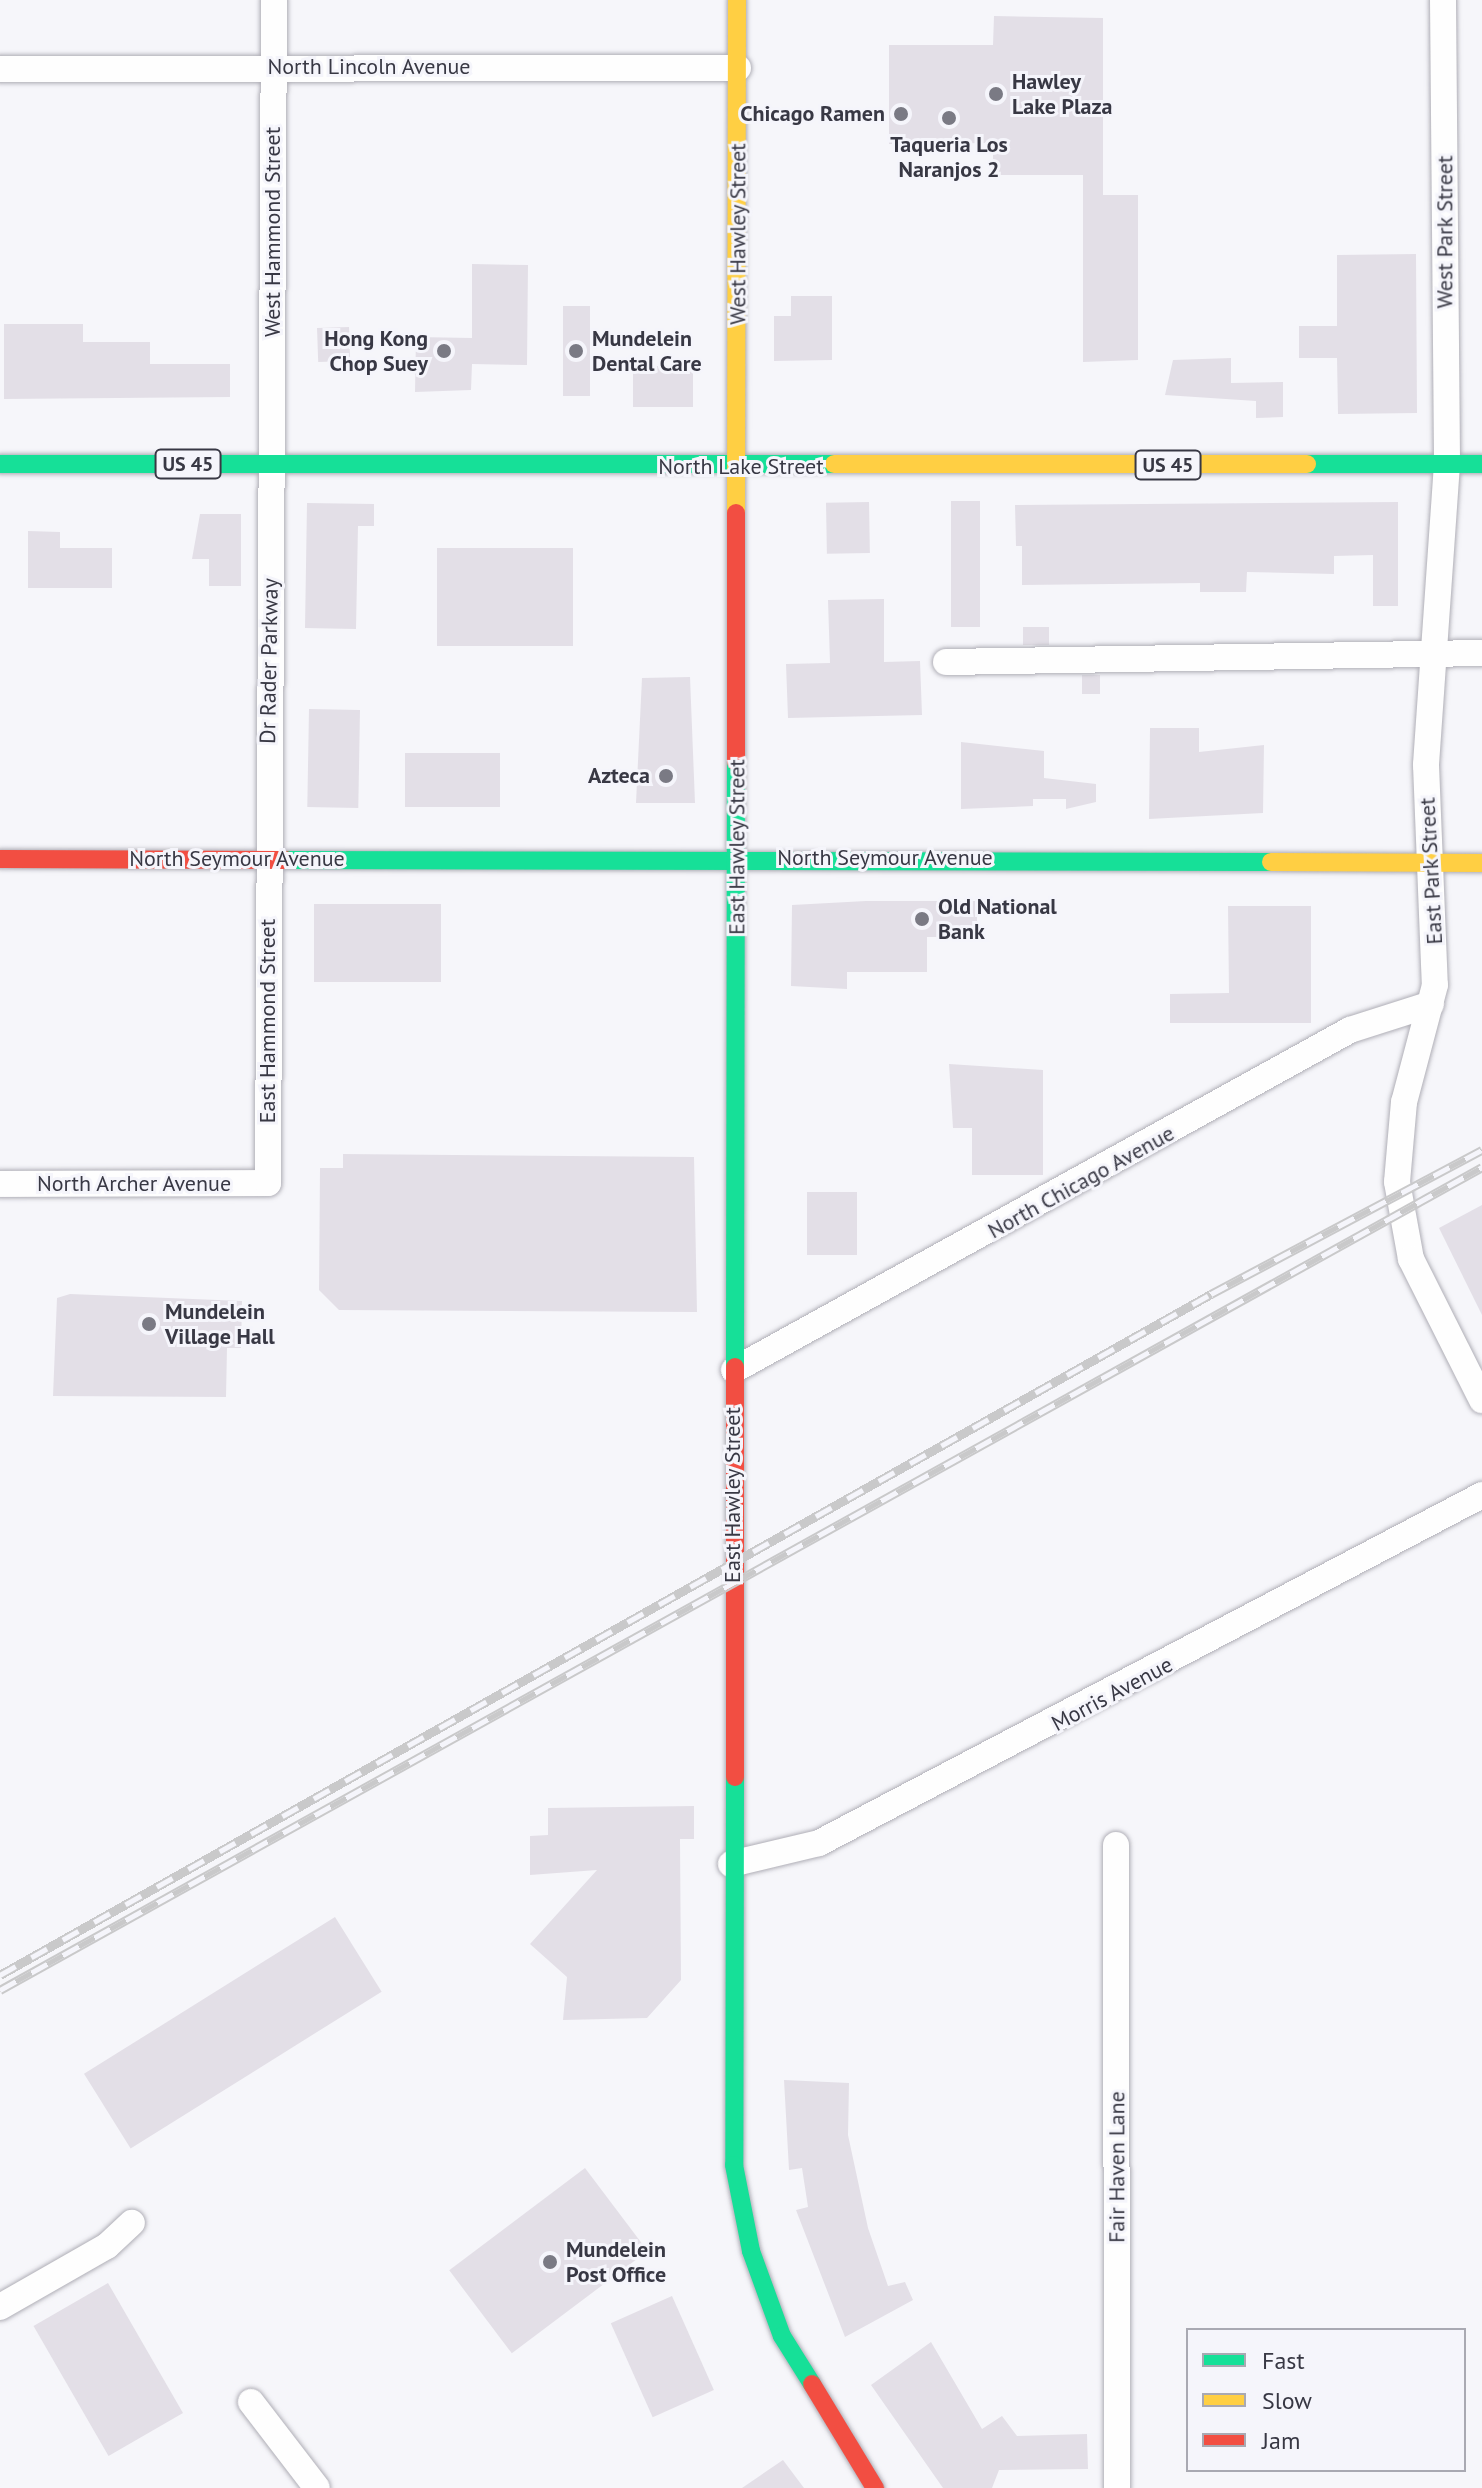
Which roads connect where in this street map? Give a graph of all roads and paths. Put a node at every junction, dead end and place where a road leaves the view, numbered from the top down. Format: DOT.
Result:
graph roads {
  1 [pos="274,0"];
  2 [pos="737,0"];
  3 [pos="1443,0"];
  4 [pos="273,68"];
  5 [pos="738,68"];
  6 [pos="0,69"];
  7 [pos="0,464"];
  8 [pos="272,464"];
  9 [pos="1447,464"];
  10 [pos="1482,464"];
  11 [pos="739,467"];
  12 [pos="1435,653"];
  13 [pos="1482,653"];
  14 [pos="946,662"];
  15 [pos="736,858"];
  16 [pos="0,859"];
  17 [pos="267,859"];
  18 [pos="1432,859"];
  19 [pos="1482,863"];
  20 [pos="1431,1004"];
  21 [pos="268,1183"];
  22 [pos="0,1184"];
  23 [pos="734,1370"];
  24 [pos="1482,1400"];
  25 [pos="1482,1495"];
  26 [pos="1116,1845"];
  27 [pos="731,1864"];
  28 [pos="132,2223"];
  29 [pos="0,2307"];
  30 [pos="251,2402"];
  31 [pos="317,2488"];
  32 [pos="875,2488"];
  33 [pos="1117,2488"];
  1 -- 4 [label="street, West Hammond Street"];
  2 -- 5 [label="street, West Hawley Street"];
  3 -- 9 [label="street, West Park Street"];
  4 -- 5 [label="street, North Lincoln Avenue"];
  4 -- 6 [label="street, North Lincoln Avenue"];
  4 -- 8 [label="street, West Hammond Street"];
  5 -- 11 [label="street, West Hawley Street"];
  7 -- 8 [label="street, North Lake Street / US 45"];
  8 -- 11 [label="street, North Lake Street / US 45"];
  8 -- 17 [label="street, Dr Rader Parkway"];
  9 -- 10 [label="street, North Lake Street / US 45"];
  9 -- 11 [label="street, North Lake Street / US 45"];
  9 -- 12 [label="street, East Park Street"];
  11 -- 15 [label="street, East Hawley Street"];
  12 -- 13 [label="street"];
  12 -- 14 [label="street"];
  12 -- 18 [label="street, East Park Street"];
  15 -- 17 [label="street, North Seymour Avenue"];
  15 -- 18 [label="street, North Seymour Avenue"];
  15 -- 23 [label="street, East Hawley Street"];
  16 -- 17 [label="street, North Seymour Avenue"];
  17 -- 21 [label="street, East Hammond Street"];
  18 -- 19 [label="street, North Seymour Avenue"];
  18 -- 20 [label="street, East Park Street"];
  20 -- 23 [label="street, North Chicago Avenue"];
  20 -- 24 [label="street, East Park Street"];
  21 -- 22 [label="street, North Archer Avenue"];
  23 -- 27 [label="street, East Hawley Street"];
  25 -- 27 [label="street, Morris Avenue"];
  26 -- 33 [label="street, Fair Haven Lane"];
  27 -- 32 [label="street, East Hawley Street"];
  28 -- 29 [label="street"];
  30 -- 31 [label="street"];
}
